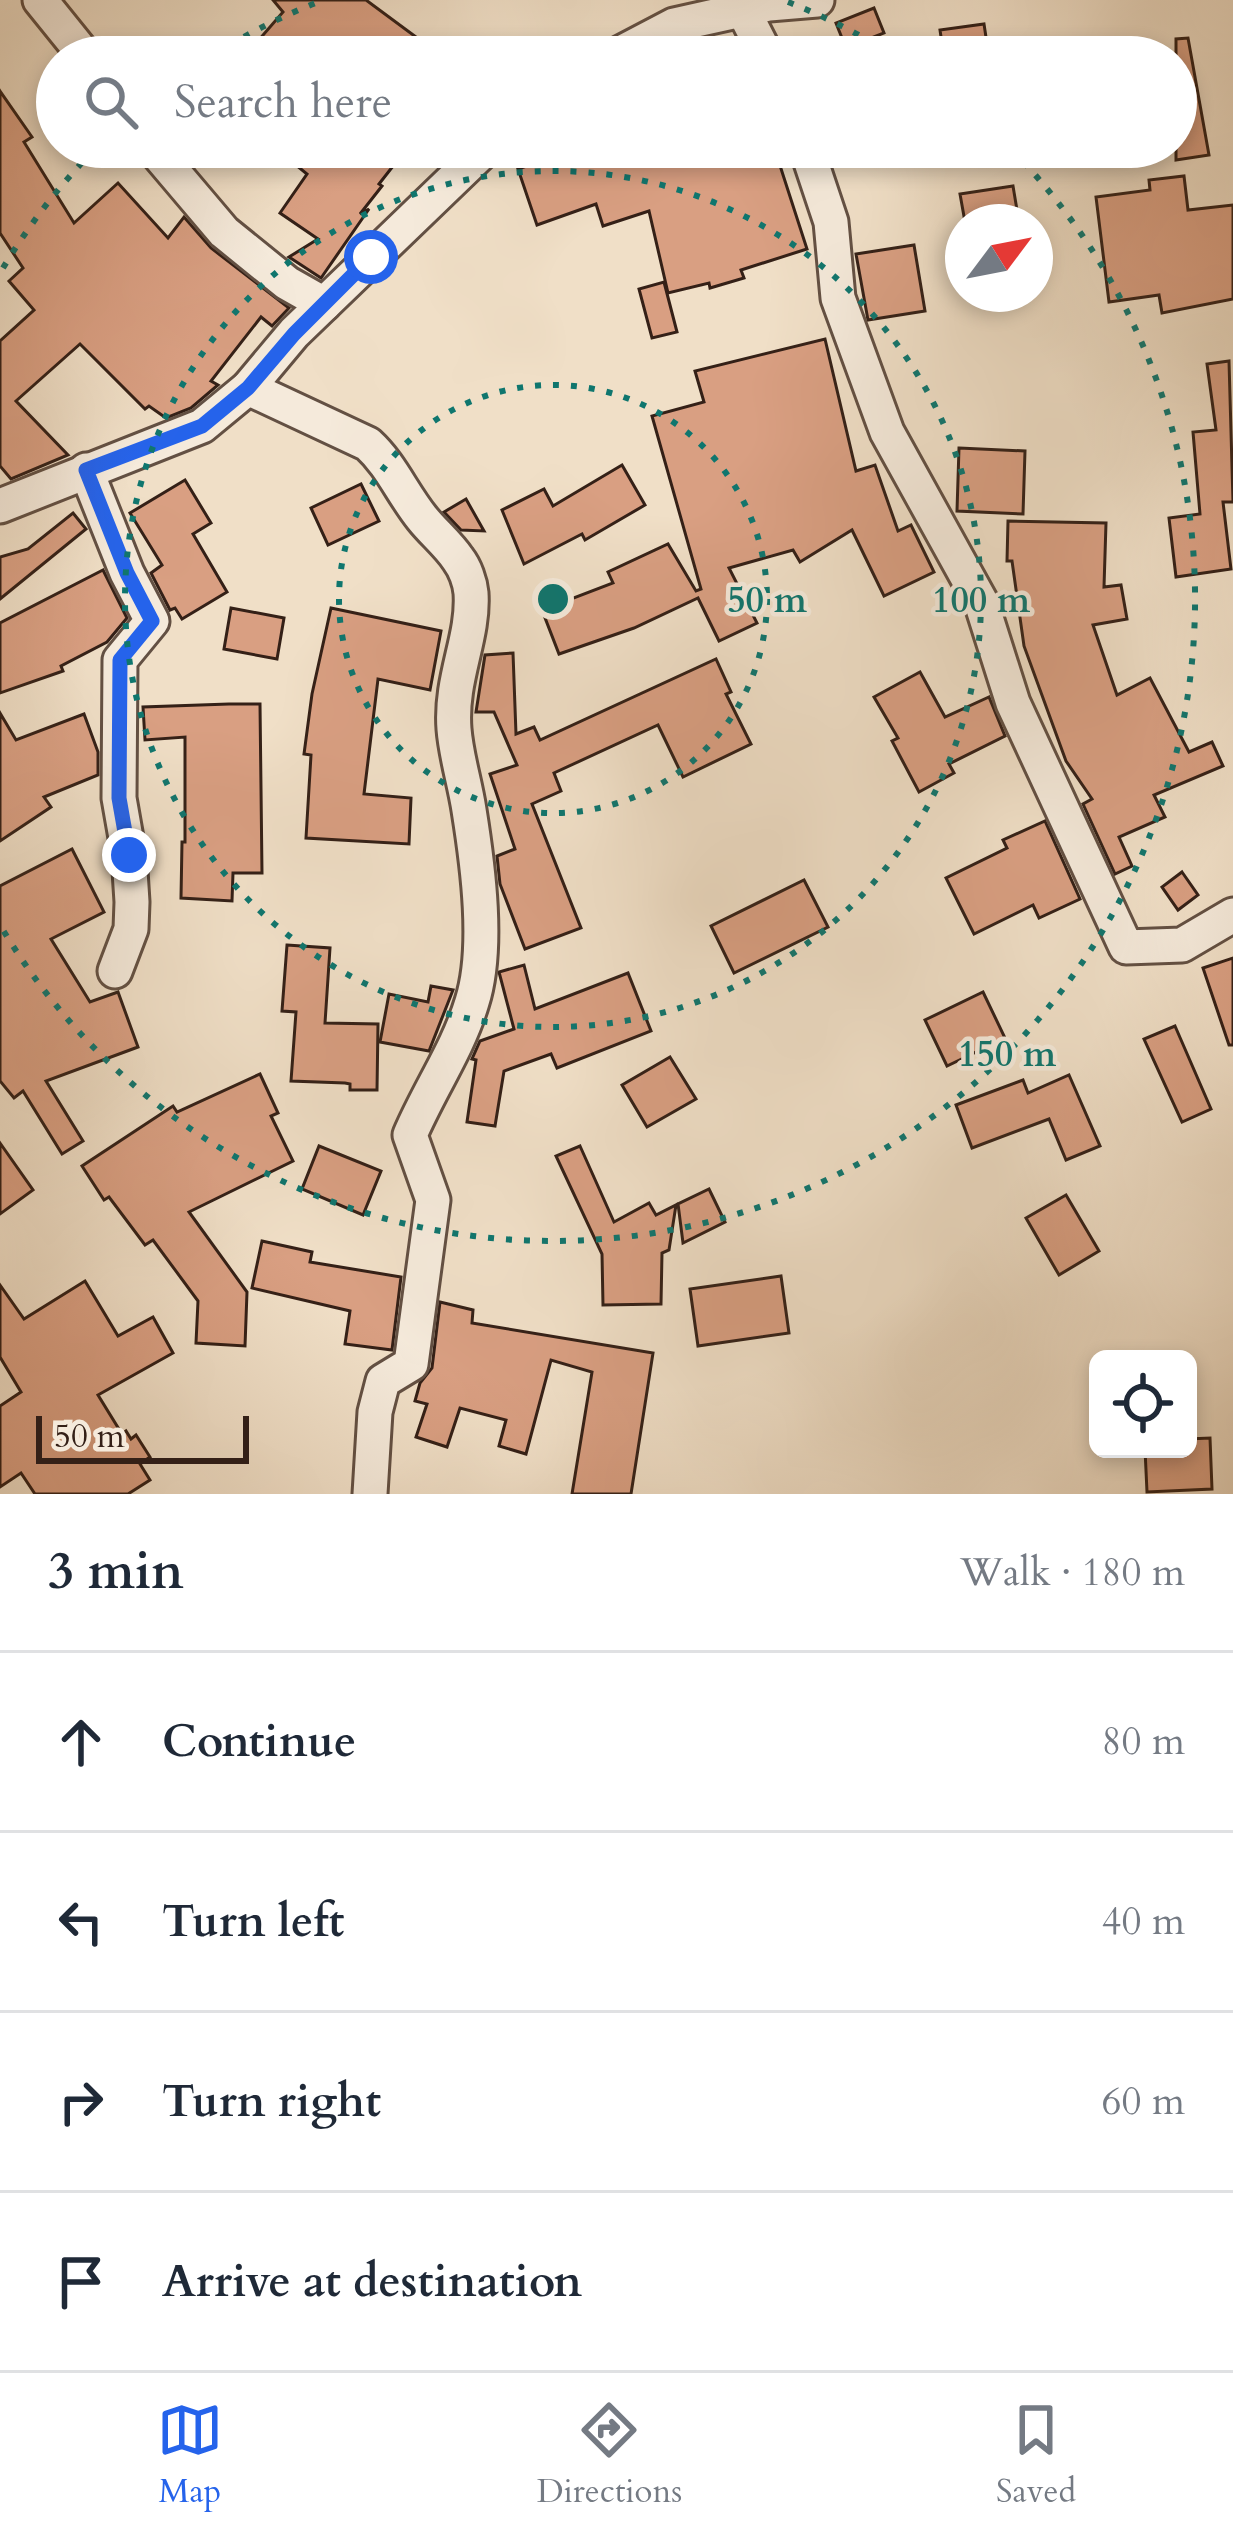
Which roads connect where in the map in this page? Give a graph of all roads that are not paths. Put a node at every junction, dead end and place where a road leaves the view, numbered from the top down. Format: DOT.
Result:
graph roads {
  1 [pos="40,0"];
  2 [pos="817,0"];
  3 [pos="743,10"];
  4 [pos="69,36"];
  5 [pos="653,36"];
  6 [pos="756,36"];
  7 [pos="170,168"];
  8 [pos="465,168"];
  9 [pos="813,168"];
  10 [pos="324,304"];
  11 [pos="248,388"];
  12 [pos="86,470"];
  13 [pos="0,506"];
  14 [pos="1233,915"];
  15 [pos="116,970"];
  16 [pos="370,1494"];
  1 -- 4 [label="street"];
  2 -- 3 [label="street"];
  3 -- 5 [label="street"];
  3 -- 6 [label="street"];
  7 -- 10 [label="street"];
  8 -- 10 [label="street"];
  9 -- 14 [label="street"];
  10 -- 11 [label="street"];
  11 -- 12 [label="street"];
  11 -- 16 [label="street"];
  12 -- 13 [label="street"];
  12 -- 15 [label="street"];
}
